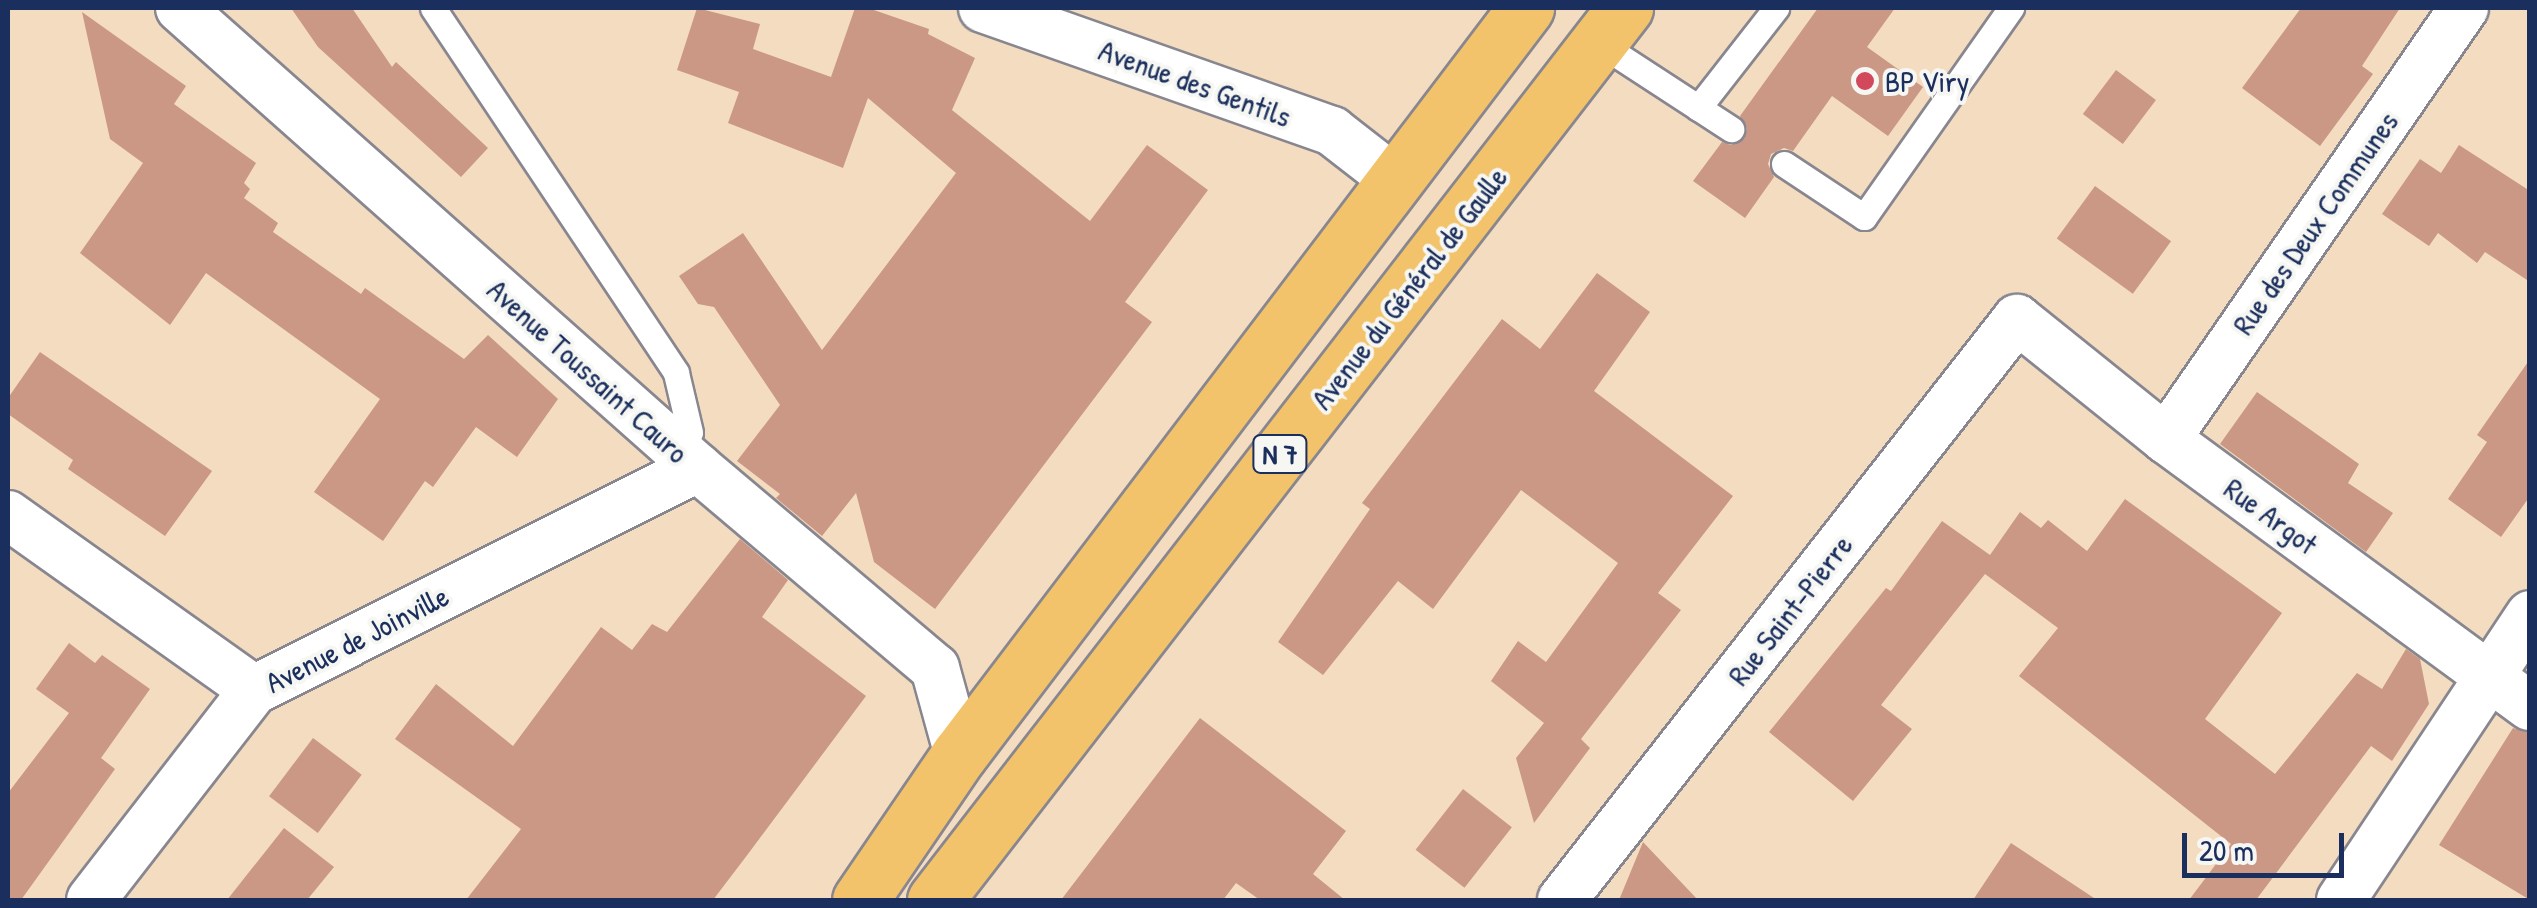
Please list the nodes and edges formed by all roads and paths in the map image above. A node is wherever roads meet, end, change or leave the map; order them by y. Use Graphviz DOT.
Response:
graph roads {
  1 [pos="180,8"];
  2 [pos="433,8"];
  3 [pos="983,8"];
  4 [pos="1526,8"];
  5 [pos="1776,8"];
  6 [pos="2011,8"];
  7 [pos="2464,8"];
  8 [pos="1612,25"];
  9 [pos="1698,108"];
  10 [pos="1731,129"];
  11 [pos="1784,164"];
  12 [pos="1396,180"];
  13 [pos="2018,319"];
  14 [pos="2166,439"];
  15 [pos="694,450"];
  16 [pos="8,515"];
  17 [pos="2530,616"];
  18 [pos="2491,676"];
  19 [pos="254,690"];
  20 [pos="2530,706"];
  21 [pos="959,755"];
  22 [pos="91,900"];
  23 [pos="825,900"];
  24 [pos="860,900"];
  25 [pos="935,900"];
  26 [pos="1562,900"];
  27 [pos="2341,900"];
  1 -- 15 [label="street, Avenue Toussaint Cauro"];
  2 -- 15 [label="lane"];
  3 -- 12 [label="street, Avenue des Gentils"];
  4 -- 12 [label="main road, N 7"];
  5 -- 9 [label="lane"];
  6 -- 11 [label="lane"];
  7 -- 14 [label="street, Rue des Deux Communes"];
  8 -- 9 [label="lane"];
  8 -- 25 [label="main road, Avenue du Général de Gaulle / N 7"];
  9 -- 10 [label="lane"];
  12 -- 21 [label="main road, N 7"];
  13 -- 14 [label="street, Rue Argot"];
  13 -- 26 [label="street, Rue Saint-Pierre"];
  14 -- 18 [label="street, Rue Argot"];
  15 -- 19 [label="street, Avenue de Joinville"];
  15 -- 21 [label="street, Avenue Toussaint Cauro"];
  16 -- 19 [label="street"];
  17 -- 18 [label="street"];
  18 -- 20 [label="street, Rue Argot"];
  18 -- 27 [label="street"];
  19 -- 22 [label="street, Avenue de Joinville"];
  21 -- 23 [label="main road, N 7"];
  21 -- 24 [label="main road, N 7"];
}
